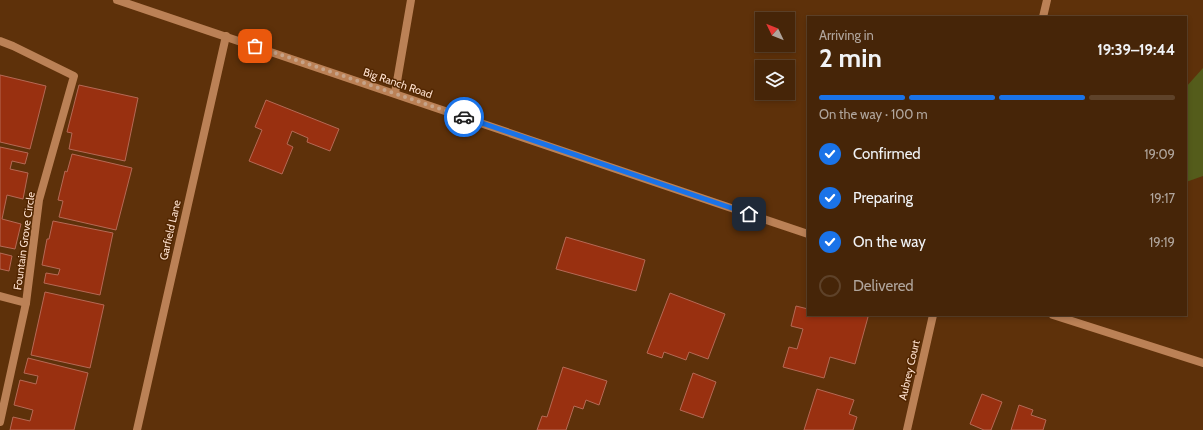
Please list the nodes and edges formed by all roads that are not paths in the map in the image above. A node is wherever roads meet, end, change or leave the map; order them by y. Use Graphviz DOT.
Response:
graph roads {
  1 [pos="117,0"];
  2 [pos="411,0"];
  3 [pos="1047,0"];
  4 [pos="1043,16"];
  5 [pos="226,36"];
  6 [pos="0,42"];
  7 [pos="395,93"];
  8 [pos="807,234"];
  9 [pos="0,296"];
  10 [pos="26,303"];
  11 [pos="933,316"];
  12 [pos="1056,316"];
  13 [pos="1203,363"];
  14 [pos="0,422"];
  15 [pos="136,430"];
  16 [pos="907,430"];
  1 -- 5 [label="street, Big Ranch Road"];
  2 -- 7 [label="street"];
  3 -- 4 [label="street"];
  5 -- 7 [label="street, Big Ranch Road"];
  5 -- 15 [label="street, Garfield Lane"];
  6 -- 10 [label="street, Fountain Grove Circle"];
  7 -- 8 [label="street, Big Ranch Road"];
  9 -- 10 [label="street"];
  10 -- 14 [label="street, Fountain Grove Circle"];
  11 -- 16 [label="street, Aubrey Court"];
  12 -- 13 [label="street"];
}
